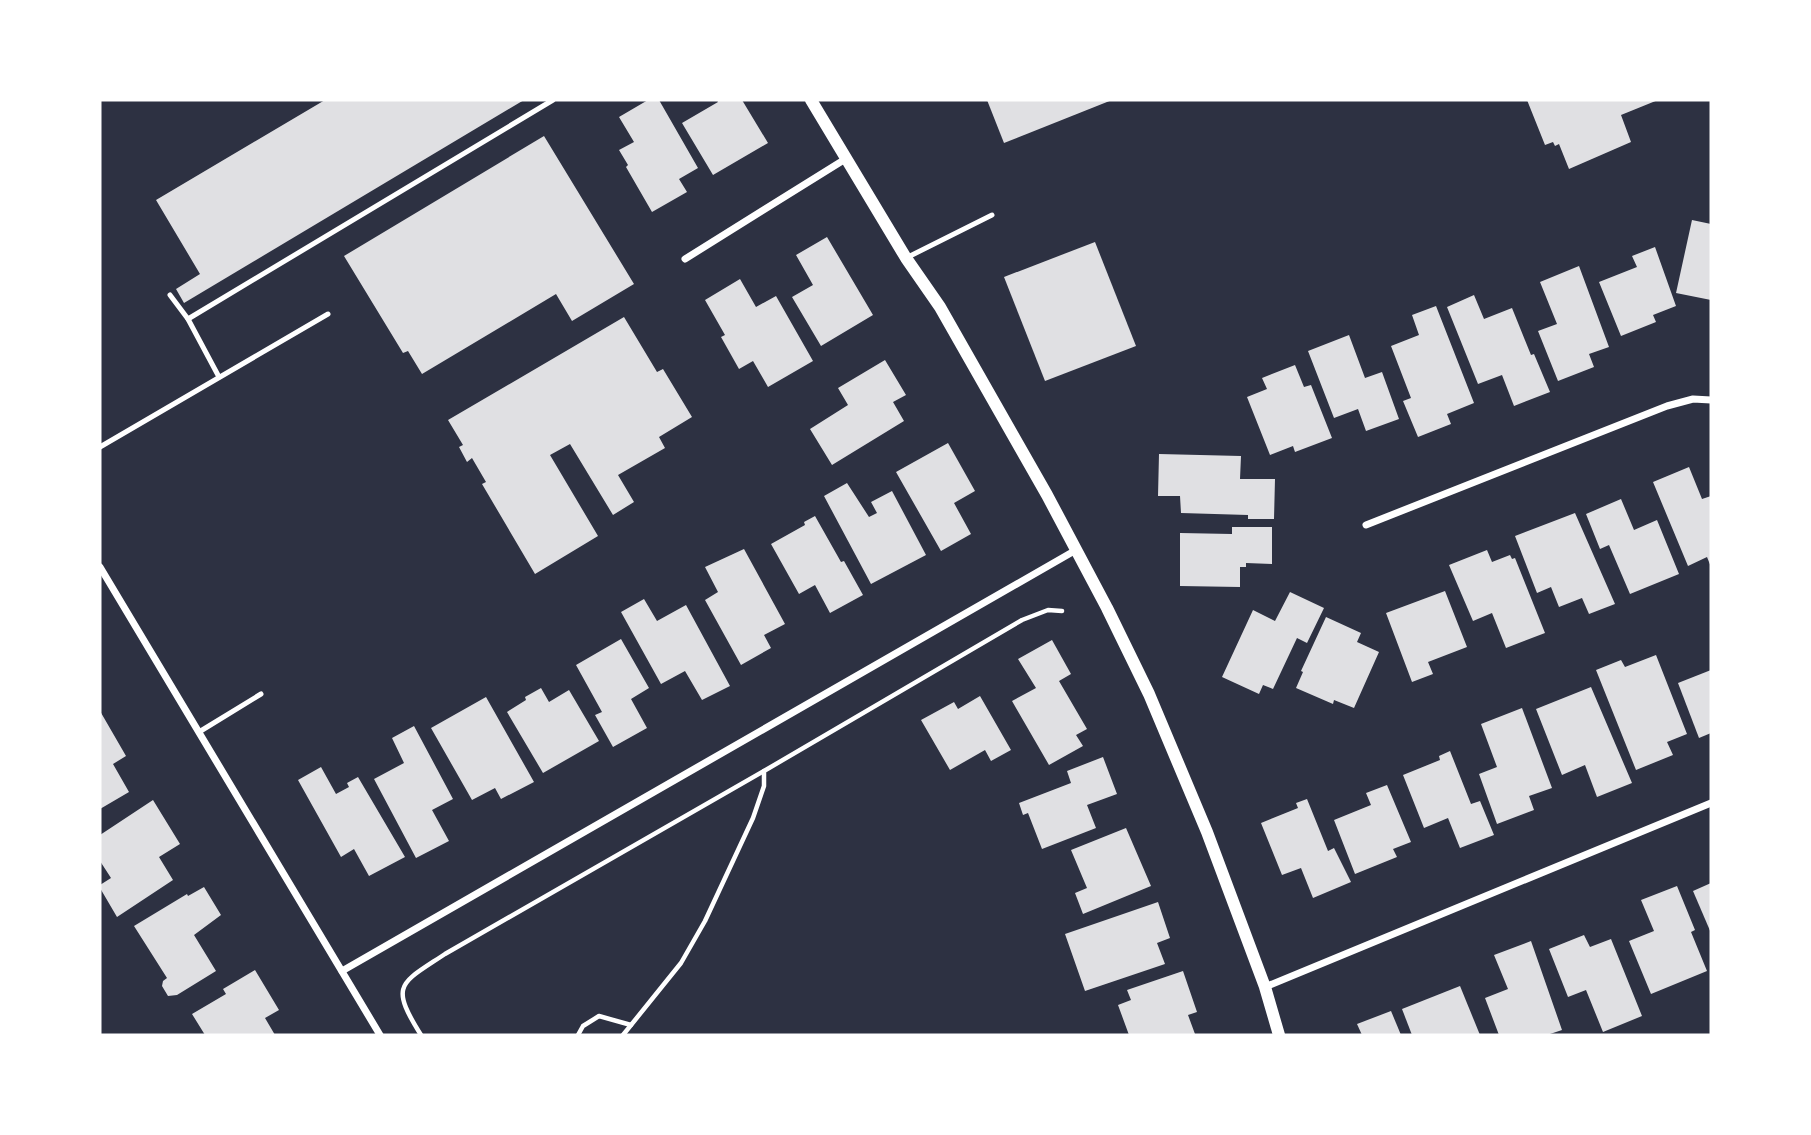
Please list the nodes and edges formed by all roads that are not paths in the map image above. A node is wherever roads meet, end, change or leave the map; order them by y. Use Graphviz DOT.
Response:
graph roads {
  1 [pos="553,100"];
  2 [pos="811,100"];
  3 [pos="847,158"];
  4 [pos="992,215"];
  5 [pos="906,258"];
  6 [pos="685,259"];
  7 [pos="170,295"];
  8 [pos="328,313"];
  9 [pos="188,319"];
  10 [pos="219,377"];
  11 [pos="1711,400"];
  12 [pos="100,447"];
  13 [pos="1366,525"];
  14 [pos="1076,550"];
  15 [pos="100,567"];
  16 [pos="261,694"];
  17 [pos="198,732"];
  18 [pos="1711,803"];
  19 [pos="342,971"];
  20 [pos="1265,987"];
  21 [pos="380,1035"];
  22 [pos="1279,1035"];
  1 -- 9 [label="lane"];
  2 -- 3 [label="street"];
  3 -- 5 [label="street"];
  3 -- 6 [label="street"];
  4 -- 5 [label="lane"];
  5 -- 14 [label="street"];
  7 -- 9 [label="lane"];
  8 -- 10 [label="lane"];
  9 -- 10 [label="lane"];
  10 -- 12 [label="lane"];
  11 -- 13 [label="street"];
  14 -- 19 [label="street"];
  14 -- 20 [label="street"];
  15 -- 17 [label="street"];
  16 -- 17 [label="lane"];
  17 -- 19 [label="street"];
  18 -- 20 [label="street"];
  19 -- 21 [label="street"];
  20 -- 22 [label="street"];
}
